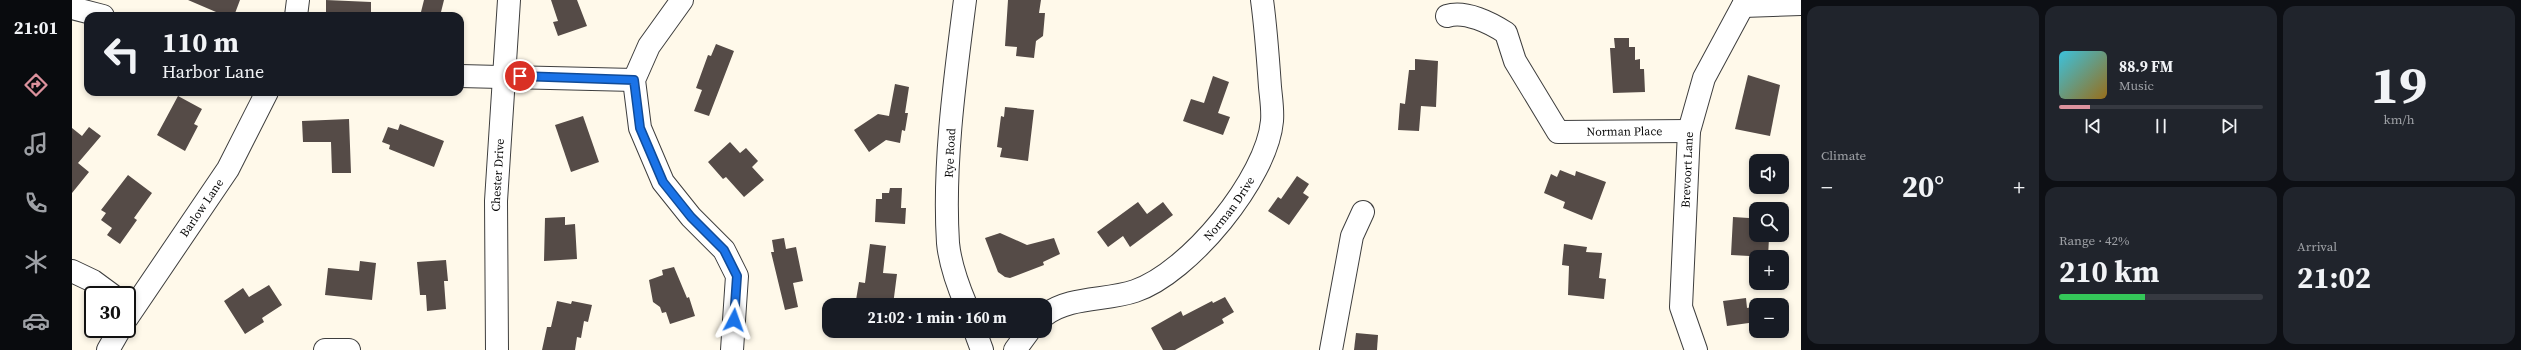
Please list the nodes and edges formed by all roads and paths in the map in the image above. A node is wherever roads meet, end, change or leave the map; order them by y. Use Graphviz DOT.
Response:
graph roads {
  1 [pos="298,0"];
  2 [pos="509,0"];
  3 [pos="682,0"];
  4 [pos="965,0"];
  5 [pos="1262,0"];
  6 [pos="1745,3"];
  7 [pos="1801,4"];
  8 [pos="72,8"];
  9 [pos="88,12"];
  10 [pos="296,12"];
  11 [pos="1447,16"];
  12 [pos="464,76"];
  13 [pos="506,76"];
  14 [pos="634,80"];
  15 [pos="265,96"];
  16 [pos="1689,131"];
  17 [pos="1363,212"];
  18 [pos="72,272"];
  19 [pos="101,286"];
  20 [pos="963,298"];
  21 [pos="136,302"];
  22 [pos="1052,310"];
  23 [pos="115,338"];
  24 [pos="978,338"];
  25 [pos="1024,338"];
  26 [pos="108,350"];
  27 [pos="325,350"];
  28 [pos="349,350"];
  29 [pos="497,350"];
  30 [pos="732,350"];
  31 [pos="982,350"];
  32 [pos="1015,350"];
  33 [pos="1331,350"];
  34 [pos="1696,350"];
  1 -- 10 [label="street"];
  2 -- 13 [label="street, Chester Drive"];
  3 -- 14 [label="street"];
  4 -- 20 [label="street, Rye Road"];
  5 -- 22 [label="street, Norman Drive"];
  6 -- 7 [label="street"];
  6 -- 16 [label="street, Brevoort Lane"];
  8 -- 9 [label="street"];
  11 -- 16 [label="street, Norman Place"];
  12 -- 13 [label="street"];
  13 -- 14 [label="street"];
  13 -- 29 [label="street, Chester Drive"];
  14 -- 30 [label="street"];
  15 -- 21 [label="street, Barlow Lane"];
  16 -- 34 [label="street, Brevoort Lane"];
  17 -- 33 [label="street"];
  18 -- 19 [label="street"];
  23 -- 26 [label="street, Barlow Lane"];
  24 -- 31 [label="street"];
  25 -- 32 [label="street"];
  27 -- 28 [label="street"];
}
